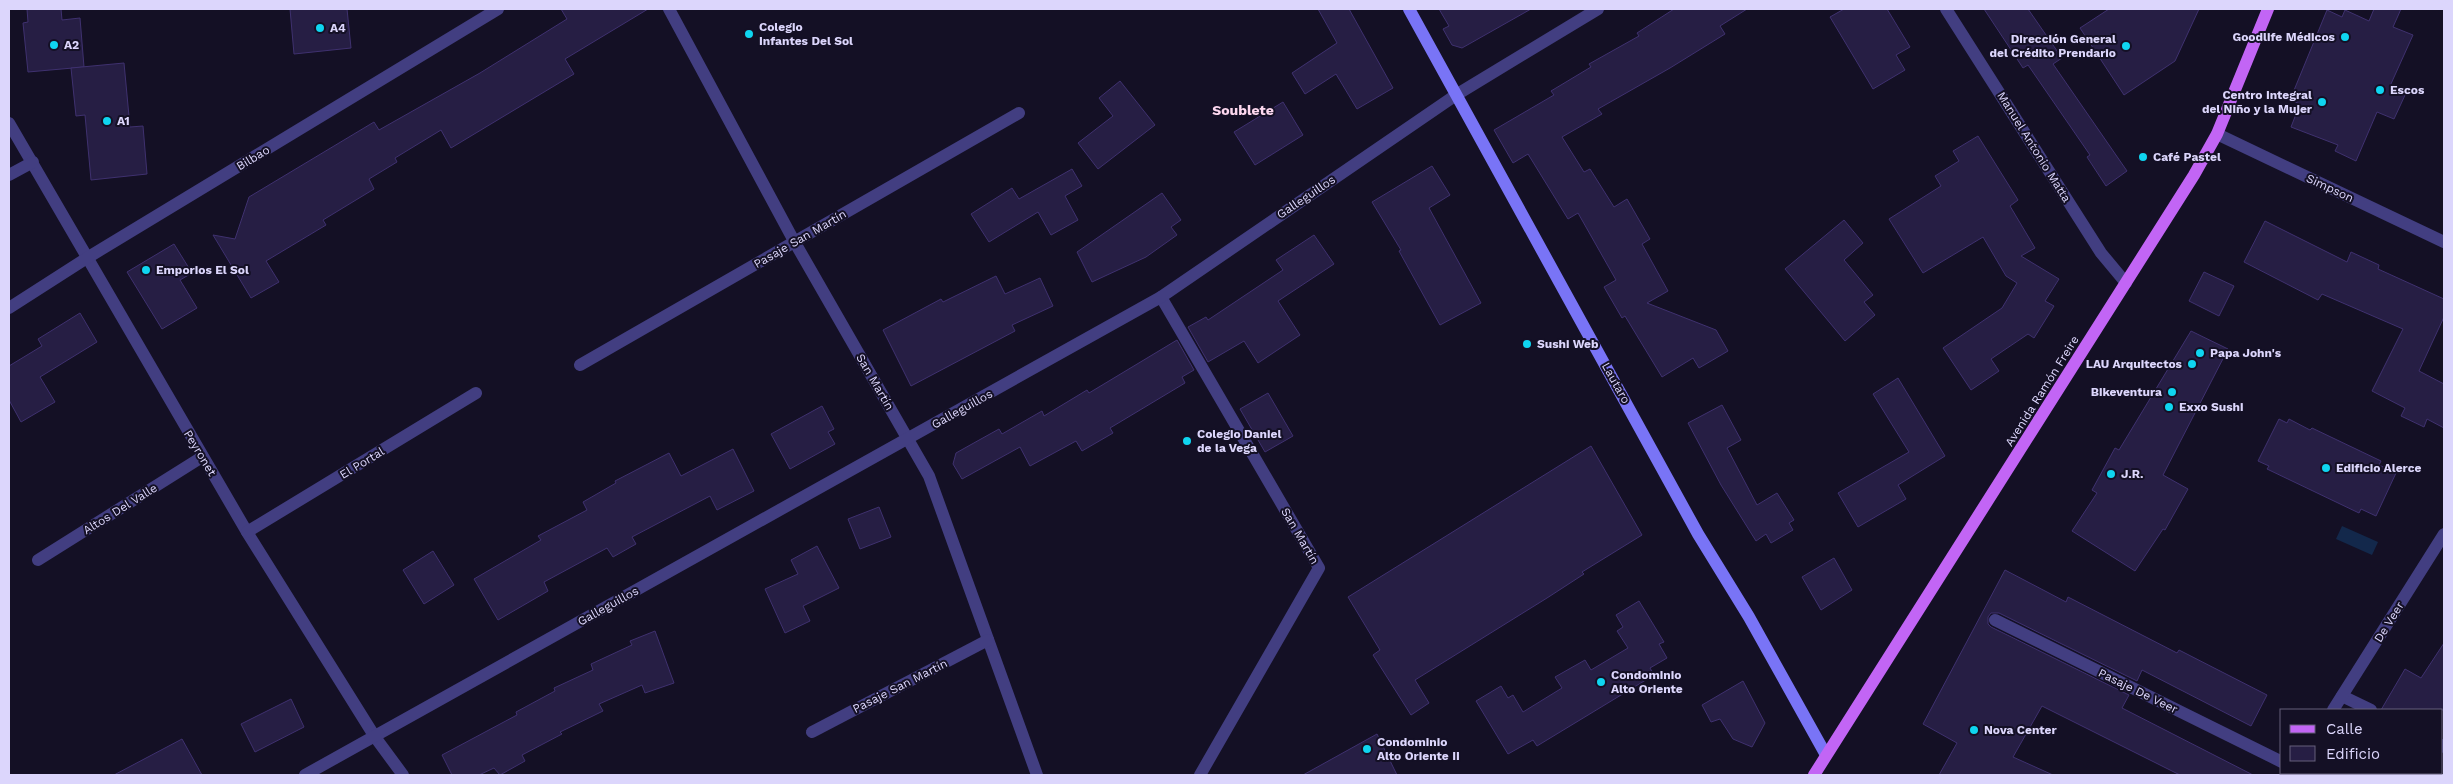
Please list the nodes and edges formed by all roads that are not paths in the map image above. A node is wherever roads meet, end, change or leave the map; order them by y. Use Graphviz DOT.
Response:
graph roads {
  1 [pos="498,9"];
  2 [pos="669,9"];
  3 [pos="1409,9"];
  4 [pos="1598,9"];
  5 [pos="1946,9"];
  6 [pos="2268,9"];
  7 [pos="1456,95"];
  8 [pos="1019,113"];
  9 [pos="9,122"];
  10 [pos="2217,134"];
  11 [pos="32,162"];
  12 [pos="9,175"];
  13 [pos="794,241"];
  14 [pos="2444,242"];
  15 [pos="87,258"];
  16 [pos="2126,283"];
  17 [pos="1161,297"];
  18 [pos="9,308"];
  19 [pos="580,365"];
  20 [pos="476,393"];
  21 [pos="908,439"];
  22 [pos="202,457"];
  23 [pos="247,532"];
  24 [pos="2444,534"];
  25 [pos="38,560"];
  26 [pos="1995,620"];
  27 [pos="988,640"];
  28 [pos="2342,696"];
  29 [pos="2334,709"];
  30 [pos="2369,709"];
  31 [pos="812,732"];
  32 [pos="375,737"];
  33 [pos="1826,755"];
  34 [pos="2280,761"];
  35 [pos="305,775"];
  36 [pos="403,775"];
  37 [pos="1037,775"];
  38 [pos="1200,775"];
  39 [pos="1814,775"];
  1 -- 15 [label="street, Bilbao"];
  2 -- 13 [label="street, San Martín"];
  3 -- 7 [label="main road, Lautaro"];
  4 -- 7 [label="street, Galleguillos"];
  5 -- 16 [label="street, Manuel Antonio Matta"];
  6 -- 10 [label="main road, Avenida Ramón Freire"];
  7 -- 17 [label="street, Galleguillos"];
  7 -- 33 [label="main road, Lautaro"];
  8 -- 13 [label="street, Pasaje San Martín"];
  9 -- 11 [label="street, Peyronet"];
  10 -- 14 [label="street, Simpson"];
  10 -- 16 [label="main road, Avenida Ramón Freire"];
  11 -- 12 [label="street"];
  11 -- 15 [label="street, Peyronet"];
  13 -- 19 [label="street, Pasaje San Martín"];
  13 -- 21 [label="street, San Martín"];
  15 -- 18 [label="street, Bilbao"];
  15 -- 22 [label="street, Peyronet"];
  16 -- 33 [label="main road, Avenida Ramón Freire"];
  17 -- 21 [label="street, Galleguillos"];
  17 -- 38 [label="street, San Martín"];
  20 -- 23 [label="street, El Portal"];
  21 -- 27 [label="street, San Martín"];
  21 -- 32 [label="street, Galleguillos"];
  22 -- 23 [label="street, Peyronet"];
  22 -- 25 [label="street, Altos Del Valle"];
  23 -- 32 [label="street, Peyronet"];
  24 -- 28 [label="street, De Veer"];
  26 -- 34 [label="street, Pasaje De Veer"];
  27 -- 31 [label="street, Pasaje San Martín"];
  27 -- 37 [label="street, San Martín"];
  28 -- 29 [label="street, De Veer"];
  28 -- 30 [label="street"];
  32 -- 35 [label="street, Galleguillos"];
  32 -- 36 [label="street, Peyronet"];
  33 -- 39 [label="main road, Avenida Ramón Freire"];
}
